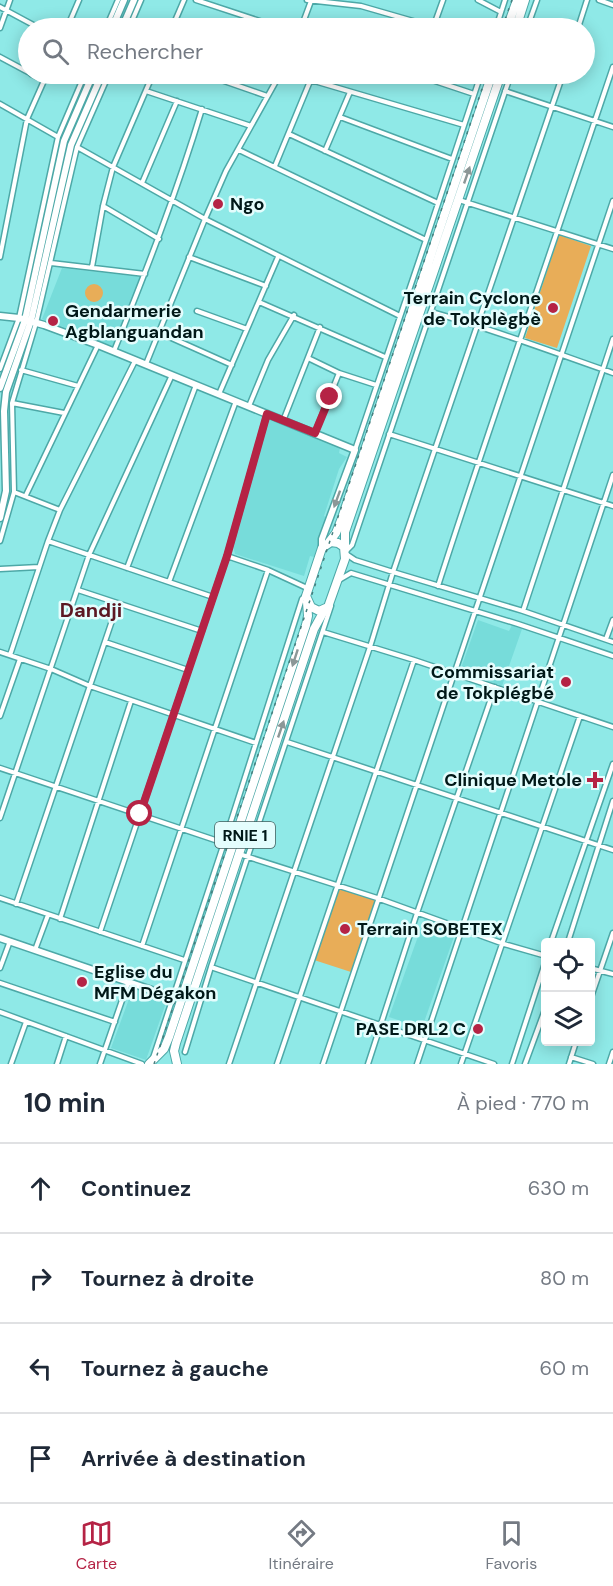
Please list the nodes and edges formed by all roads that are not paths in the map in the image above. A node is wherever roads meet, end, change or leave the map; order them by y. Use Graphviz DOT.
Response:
graph roads {
  1 [pos="10,0"];
  2 [pos="80,0"];
  3 [pos="118,0"];
  4 [pos="124,0"];
  5 [pos="134,0"];
  6 [pos="141,0"];
  7 [pos="184,0"];
  8 [pos="196,0"];
  9 [pos="310,0"];
  10 [pos="443,0"];
  11 [pos="478,0"];
  12 [pos="505,0"];
  13 [pos="517,0"];
  14 [pos="525,0"];
  15 [pos="537,0"];
  16 [pos="587,0"];
  17 [pos="600,0"];
  18 [pos="613,4"];
  19 [pos="0,7"];
  20 [pos="6,11"];
  21 [pos="501,12"];
  22 [pos="20,18"];
  23 [pos="72,18"];
  24 [pos="110,18"];
  25 [pos="116,18"];
  26 [pos="126,18"];
  27 [pos="133,18"];
  28 [pos="176,18"];
  29 [pos="251,18"];
  30 [pos="304,18"];
  31 [pos="400,18"];
  32 [pos="437,18"];
  33 [pos="499,18"];
  34 [pos="511,18"];
  35 [pos="519,18"];
  36 [pos="531,18"];
  37 [pos="581,18"];
  38 [pos="0,28"];
  39 [pos="0,57"];
  40 [pos="18,67"];
  41 [pos="613,67"];
  42 [pos="42,84"];
  43 [pos="83,84"];
  44 [pos="87,84"];
  45 [pos="98,84"];
  46 [pos="105,84"];
  47 [pos="149,84"];
  48 [pos="233,84"];
  49 [pos="274,84"];
  50 [pos="309,84"];
  51 [pos="323,84"];
  52 [pos="445,84"];
  53 [pos="478,84"];
  54 [pos="489,84"];
  55 [pos="497,84"];
  56 [pos="507,84"];
  57 [pos="560,84"];
  58 [pos="146,91"];
  59 [pos="505,91"];
  60 [pos="350,93"];
  61 [pos="474,94"];
  62 [pos="267,96"];
  63 [pos="77,100"];
  64 [pos="177,101"];
  65 [pos="0,106"];
  66 [pos="552,106"];
  67 [pos="202,109"];
  68 [pos="340,117"];
  69 [pos="27,119"];
  70 [pos="595,121"];
  71 [pos="464,125"];
  72 [pos="251,126"];
  73 [pos="613,127"];
  74 [pos="289,134"];
  75 [pos="58,137"];
  76 [pos="77,147"];
  77 [pos="239,150"];
  78 [pos="325,151"];
  79 [pos="452,159"];
  80 [pos="275,166"];
  81 [pos="113,167"];
  82 [pos="142,183"];
  83 [pos="441,194"];
  84 [pos="455,198"];
  85 [pos="172,201"];
  86 [pos="613,201"];
  87 [pos="438,203"];
  88 [pos="468,203"];
  89 [pos="102,206"];
  90 [pos="514,218"];
  91 [pos="205,219"];
  92 [pos="558,232"];
  93 [pos="159,239"];
  94 [pos="426,240"];
  95 [pos="598,245"];
  96 [pos="613,249"];
  97 [pos="0,257"];
  98 [pos="189,257"];
  99 [pos="278,257"];
  100 [pos="51,263"];
  101 [pos="92,267"];
  102 [pos="145,273"];
  103 [pos="266,286"];
  104 [pos="259,302"];
  105 [pos="197,311"];
  106 [pos="431,312"];
  107 [pos="294,315"];
  108 [pos="0,316"];
  109 [pos="400,316"];
  110 [pos="28,321"];
  111 [pos="477,325"];
  112 [pos="320,327"];
  113 [pos="247,330"];
  114 [pos="158,332"];
  115 [pos="613,339"];
  116 [pos="521,342"];
  117 [pos="98,345"];
  118 [pos="114,351"];
  119 [pos="561,355"];
  120 [pos="386,357"];
  121 [pos="308,358"];
  122 [pos="135,361"];
  123 [pos="145,365"];
  124 [pos="232,365"];
  125 [pos="0,369"];
  126 [pos="603,369"];
  127 [pos="21,370"];
  128 [pos="339,373"];
  129 [pos="613,373"];
  130 [pos="172,375"];
  131 [pos="196,385"];
  132 [pos="376,385"];
  133 [pos="78,386"];
  134 [pos="0,388"];
  135 [pos="219,394"];
  136 [pos="236,401"];
  137 [pos="12,403"];
  138 [pos="249,406"];
  139 [pos="64,413"];
  140 [pos="267,414"];
  141 [pos="283,421"];
  142 [pos="315,433"];
  143 [pos="389,434"];
  144 [pos="436,448"];
  145 [pos="355,450"];
  146 [pos="478,461"];
  147 [pos="613,475"];
  148 [pos="520,477"];
  149 [pos="562,491"];
  150 [pos="14,492"];
  151 [pos="26,495"];
  152 [pos="603,503"];
  153 [pos="613,506"];
  154 [pos="60,510"];
  155 [pos="0,518"];
  156 [pos="0,541"];
  157 [pos="48,542"];
  158 [pos="326,545"];
  159 [pos="346,552"];
  160 [pos="89,555"];
  161 [pos="227,556"];
  162 [pos="39,567"];
  163 [pos="127,568"];
  164 [pos="0,569"];
  165 [pos="268,570"];
  166 [pos="393,572"];
  167 [pos="338,580"];
  168 [pos="169,582"];
  169 [pos="389,586"];
  170 [pos="438,586"];
  171 [pos="78,590"];
  172 [pos="307,595"];
  173 [pos="213,597"];
  174 [pos="479,598"];
  175 [pos="331,600"];
  176 [pos="118,603"];
  177 [pos="325,609"];
  178 [pos="522,611"];
  179 [pos="475,612"];
  180 [pos="613,620"];
  181 [pos="563,625"];
  182 [pos="202,631"];
  183 [pos="322,632"];
  184 [pos="559,638"];
  185 [pos="606,639"];
  186 [pos="105,642"];
  187 [pos="613,642"];
  188 [pos="370,647"];
  189 [pos="0,652"];
  190 [pos="10,655"];
  191 [pos="613,656"];
  192 [pos="20,659"];
  193 [pos="414,660"];
  194 [pos="51,669"];
  195 [pos="189,670"];
  196 [pos="454,673"];
  197 [pos="90,686"];
  198 [pos="495,687"];
  199 [pos="131,701"];
  200 [pos="537,701"];
  201 [pos="172,715"];
  202 [pos="0,716"];
  203 [pos="580,716"];
  204 [pos="613,727"];
  205 [pos="213,729"];
  206 [pos="256,742"];
  207 [pos="287,742"];
  208 [pos="333,758"];
  209 [pos="613,764"];
  210 [pos="0,768"];
  211 [pos="16,772"];
  212 [pos="376,772"];
  213 [pos="416,785"];
  214 [pos="56,786"];
  215 [pos="457,798"];
  216 [pos="99,800"];
  217 [pos="613,801"];
  218 [pos="500,813"];
  219 [pos="140,814"];
  220 [pos="0,818"];
  221 [pos="542,827"];
  222 [pos="181,828"];
  223 [pos="587,842"];
  224 [pos="224,843"];
  225 [pos="598,845"];
  226 [pos="234,846"];
  227 [pos="613,850"];
  228 [pos="239,854"];
  229 [pos="249,856"];
  230 [pos="293,872"];
  231 [pos="336,885"];
  232 [pos="0,898"];
  233 [pos="377,898"];
  234 [pos="16,904"];
  235 [pos="417,913"];
  236 [pos="48,915"];
  237 [pos="60,919"];
  238 [pos="463,928"];
  239 [pos="100,932"];
  240 [pos="613,933"];
  241 [pos="0,938"];
  242 [pos="552,938"];
  243 [pos="569,938"];
  244 [pos="9,941"];
  245 [pos="504,944"];
  246 [pos="141,946"];
  247 [pos="36,950"];
  248 [pos="541,956"];
  249 [pos="184,960"];
  250 [pos="210,967"];
  251 [pos="0,968"];
  252 [pos="595,969"];
  253 [pos="600,970"];
  254 [pos="541,974"];
  255 [pos="613,974"];
  256 [pos="0,982"];
  257 [pos="128,982"];
  258 [pos="257,983"];
  259 [pos="593,992"];
  260 [pos="172,997"];
  261 [pos="299,997"];
  262 [pos="340,1011"];
  263 [pos="0,1012"];
  264 [pos="541,1021"];
  265 [pos="26,1022"];
  266 [pos="115,1022"];
  267 [pos="380,1025"];
  268 [pos="66,1036"];
  269 [pos="425,1040"];
  270 [pos="574,1046"];
  271 [pos="105,1051"];
  272 [pos="184,1052"];
  273 [pos="613,1052"];
  274 [pos="465,1054"];
  275 [pos="571,1057"];
  276 [pos="153,1060"];
  277 [pos="11,1064"];
  278 [pos="57,1064"];
  279 [pos="100,1064"];
  280 [pos="142,1064"];
  281 [pos="176,1064"];
  282 [pos="229,1064"];
  283 [pos="277,1064"];
  284 [pos="323,1064"];
  285 [pos="368,1064"];
  286 [pos="417,1064"];
  287 [pos="461,1064"];
  288 [pos="495,1064"];
  289 [pos="512,1064"];
  290 [pos="525,1064"];
  291 [pos="569,1064"];
  292 [pos="593,1064"];
  293 [pos="609,1064"];
  1 -- 20 [label="street"];
  2 -- 23 [label="street"];
  3 -- 24 [label="street"];
  4 -- 25 [label="street"];
  5 -- 26 [label="street"];
  6 -- 27 [label="street"];
  7 -- 28 [label="street"];
  8 -- 29 [label="street"];
  9 -- 30 [label="street"];
  9 -- 31 [label="street"];
  10 -- 32 [label="street"];
  11 -- 21 [label="street"];
  12 -- 21 [label="street"];
  13 -- 34 [label="highway"];
  14 -- 35 [label="highway"];
  15 -- 36 [label="street"];
  16 -- 37 [label="street"];
  17 -- 18 [label="street"];
  19 -- 20 [label="street"];
  20 -- 22 [label="street"];
  20 -- 38 [label="street"];
  21 -- 33 [label="street"];
  39 -- 40 [label="street"];
  41 -- 70 [label="street"];
  42 -- 69 [label="street"];
  43 -- 63 [label="street"];
  44 -- 63 [label="street"];
  45 -- 110 [label="street"];
  46 -- 76 [label="street"];
  47 -- 58 [label="street"];
  48 -- 62 [label="street"];
  49 -- 62 [label="street"];
  50 -- 74 [label="street"];
  51 -- 60 [label="street"];
  52 -- 61 [label="street"];
  53 -- 61 [label="street"];
  54 -- 84 [label="highway, RNIE 1"];
  84 -- 55 [label="highway, RNIE 1, one-way"];
  56 -- 59 [label="street"];
  57 -- 66 [label="street"];
  58 -- 64 [label="street"];
  58 -- 81 [label="street"];
  59 -- 66 [label="street"];
  59 -- 88 [label="street"];
  60 -- 68 [label="street"];
  60 -- 71 [label="street"];
  61 -- 71 [label="street"];
  62 -- 72 [label="street"];
  63 -- 75 [label="street"];
  63 -- 110 [label="street"];
  64 -- 67 [label="street"];
  64 -- 82 [label="street"];
  65 -- 69 [label="street"];
  66 -- 70 [label="street"];
  66 -- 90 [label="street"];
  67 -- 72 [label="street"];
  67 -- 85 [label="street"];
  68 -- 78 [label="street"];
  68 -- 79 [label="street"];
  69 -- 75 [label="street"];
  69 -- 97 [label="street"];
  70 -- 73 [label="street"];
  70 -- 92 [label="street"];
  71 -- 79 [label="street"];
  72 -- 77 [label="street"];
  74 -- 78 [label="street"];
  74 -- 80 [label="street"];
  75 -- 110 [label="street"];
  76 -- 81 [label="street"];
  76 -- 100 [label="street"];
  77 -- 80 [label="street"];
  77 -- 91 [label="street"];
  78 -- 87 [label="street"];
  79 -- 83 [label="street"];
  80 -- 94 [label="street"];
  81 -- 82 [label="street"];
  81 -- 89 [label="street"];
  82 -- 85 [label="street"];
  83 -- 84 [label="street"];
  83 -- 87 [label="street"];
  84 -- 88 [label="street"];
  84 -- 158 [label="highway, RNIE 1"];
  84 -- 159 [label="highway, RNIE 1"];
  85 -- 91 [label="street"];
  85 -- 93 [label="street"];
  86 -- 95 [label="street"];
  87 -- 94 [label="street"];
  88 -- 90 [label="street"];
  88 -- 106 [label="street"];
  89 -- 93 [label="street"];
  89 -- 101 [label="street"];
  90 -- 92 [label="street"];
  90 -- 111 [label="street"];
  91 -- 98 [label="street"];
  91 -- 99 [label="street"];
  92 -- 95 [label="street"];
  92 -- 116 [label="street"];
  93 -- 102 [label="street"];
  94 -- 109 [label="street"];
  95 -- 96 [label="street"];
  95 -- 119 [label="street"];
  98 -- 103 [label="street"];
  98 -- 114 [label="street"];
  99 -- 103 [label="street"];
  99 -- 109 [label="street"];
  100 -- 101 [label="street"];
  100 -- 110 [label="street"];
  101 -- 102 [label="street"];
  102 -- 118 [label="street"];
  103 -- 104 [label="street"];
  104 -- 107 [label="street"];
  104 -- 113 [label="street"];
  105 -- 113 [label="street"];
  106 -- 111 [label="street"];
  106 -- 143 [label="street"];
  107 -- 112 [label="street"];
  107 -- 138 [label="street"];
  108 -- 110 [label="street"];
  109 -- 120 [label="street"];
  110 -- 117 [label="street"];
  110 -- 125 [label="street"];
  110 -- 127 [label="street"];
  110 -- 134 [label="street"];
  110 -- 155 [label="street"];
  111 -- 116 [label="street"];
  111 -- 144 [label="street"];
  112 -- 120 [label="street"];
  112 -- 121 [label="street"];
  113 -- 124 [label="street"];
  114 -- 123 [label="street"];
  114 -- 124 [label="street"];
  115 -- 126 [label="street"];
  116 -- 119 [label="street"];
  116 -- 146 [label="street"];
  117 -- 118 [label="street"];
  117 -- 133 [label="street"];
  118 -- 122 [label="street"];
  119 -- 126 [label="street"];
  119 -- 148 [label="street"];
  120 -- 132 [label="street"];
  121 -- 128 [label="street"];
  121 -- 141 [label="street"];
  122 -- 123 [label="street"];
  122 -- 154 [label="street"];
  123 -- 130 [label="street"];
  124 -- 135 [label="street"];
  126 -- 129 [label="street"];
  126 -- 149 [label="street"];
  127 -- 133 [label="street"];
  127 -- 137 [label="street"];
  128 -- 132 [label="street"];
  128 -- 142 [label="street"];
  130 -- 131 [label="street"];
  130 -- 160 [label="street"];
  131 -- 135 [label="street"];
  131 -- 163 [label="street"];
  132 -- 145 [label="street"];
  133 -- 139 [label="street"];
  135 -- 136 [label="street"];
  136 -- 138 [label="street"];
  136 -- 168 [label="street"];
  137 -- 139 [label="street"];
  137 -- 150 [label="street"];
  138 -- 140 [label="street"];
  139 -- 151 [label="street"];
  140 -- 141 [label="street"];
  140 -- 161 [label="street"];
  141 -- 142 [label="street"];
  142 -- 145 [label="street"];
  143 -- 144 [label="street"];
  143 -- 159 [label="street"];
  144 -- 146 [label="street"];
  144 -- 166 [label="street"];
  145 -- 158 [label="street, one-way"];
  146 -- 148 [label="street"];
  146 -- 170 [label="street"];
  147 -- 152 [label="street"];
  148 -- 149 [label="street"];
  148 -- 174 [label="street"];
  149 -- 152 [label="street"];
  149 -- 178 [label="street"];
  150 -- 151 [label="street"];
  150 -- 156 [label="street"];
  151 -- 154 [label="street"];
  152 -- 153 [label="street"];
  152 -- 181 [label="street"];
  154 -- 157 [label="street"];
  157 -- 160 [label="street"];
  157 -- 162 [label="street"];
  158 -- 159 [label="highway"];
  158 -- 172 [label="highway, RNIE 1"];
  159 -- 166 [label="street"];
  159 -- 167 [label="highway, RNIE 1"];
  160 -- 163 [label="street"];
  160 -- 171 [label="street"];
  161 -- 165 [label="street"];
  161 -- 173 [label="street"];
  162 -- 164 [label="street"];
  162 -- 190 [label="street"];
  163 -- 168 [label="street"];
  165 -- 172 [label="street"];
  165 -- 205 [label="street"];
  166 -- 169 [label="street"];
  166 -- 170 [label="street"];
  167 -- 169 [label="street"];
  167 -- 175 [label="highway, RNIE 1"];
  168 -- 173 [label="street"];
  169 -- 179 [label="street"];
  169 -- 188 [label="street"];
  170 -- 174 [label="street"];
  171 -- 176 [label="street"];
  171 -- 194 [label="street"];
  172 -- 177 [label="highway"];
  172 -- 206 [label="street"];
  172 -- 226 [label="highway, RNIE 1, one-way"];
  173 -- 182 [label="street"];
  174 -- 178 [label="street"];
  174 -- 179 [label="street"];
  175 -- 177 [label="highway, RNIE 1"];
  175 -- 183 [label="street"];
  176 -- 182 [label="street"];
  176 -- 186 [label="street"];
  228 -- 177 [label="highway, RNIE 1, one-way"];
  178 -- 181 [label="street"];
  179 -- 184 [label="street"];
  179 -- 196 [label="street"];
  180 -- 185 [label="street"];
  181 -- 184 [label="street"];
  181 -- 185 [label="street"];
  182 -- 195 [label="street"];
  183 -- 188 [label="street"];
  183 -- 207 [label="street"];
  184 -- 191 [label="street"];
  184 -- 200 [label="street"];
  185 -- 187 [label="street"];
  186 -- 195 [label="street"];
  186 -- 197 [label="street"];
  188 -- 193 [label="street"];
  188 -- 208 [label="street"];
  189 -- 190 [label="street"];
  190 -- 192 [label="street"];
  192 -- 194 [label="street"];
  192 -- 202 [label="street"];
  193 -- 196 [label="street"];
  193 -- 212 [label="street"];
  194 -- 197 [label="street"];
  194 -- 211 [label="street"];
  195 -- 201 [label="street"];
  196 -- 198 [label="street"];
  196 -- 213 [label="street"];
  197 -- 199 [label="street"];
  197 -- 214 [label="street"];
  198 -- 200 [label="street"];
  198 -- 215 [label="street"];
  199 -- 201 [label="street"];
  199 -- 216 [label="street"];
  200 -- 203 [label="street"];
  200 -- 218 [label="street"];
  201 -- 205 [label="street"];
  201 -- 219 [label="street"];
  203 -- 204 [label="street"];
  203 -- 221 [label="street"];
  205 -- 206 [label="street"];
  205 -- 222 [label="street"];
  206 -- 224 [label="street"];
  207 -- 208 [label="street"];
  207 -- 229 [label="street"];
  208 -- 212 [label="street"];
  208 -- 230 [label="street"];
  209 -- 223 [label="street"];
  210 -- 211 [label="street"];
  211 -- 214 [label="street"];
  211 -- 220 [label="street"];
  212 -- 213 [label="street"];
  212 -- 231 [label="street"];
  213 -- 215 [label="street"];
  213 -- 233 [label="street"];
  214 -- 216 [label="street"];
  214 -- 234 [label="street"];
  215 -- 218 [label="street"];
  215 -- 235 [label="street"];
  216 -- 219 [label="street"];
  216 -- 237 [label="street"];
  217 -- 225 [label="street"];
  218 -- 221 [label="street"];
  218 -- 238 [label="street"];
  219 -- 222 [label="street"];
  219 -- 239 [label="street"];
  221 -- 223 [label="street"];
  221 -- 245 [label="street"];
  222 -- 224 [label="street"];
  222 -- 246 [label="street"];
  223 -- 225 [label="street"];
  223 -- 242 [label="street"];
  224 -- 226 [label="street"];
  224 -- 249 [label="street"];
  225 -- 227 [label="street"];
  225 -- 243 [label="street"];
  226 -- 276 [label="highway, RNIE 1"];
  228 -- 229 [label="street"];
  228 -- 281 [label="highway, RNIE 1"];
  229 -- 230 [label="street"];
  229 -- 250 [label="street"];
  230 -- 231 [label="street"];
  230 -- 258 [label="street"];
  231 -- 233 [label="street"];
  231 -- 261 [label="street"];
  232 -- 234 [label="street"];
  233 -- 235 [label="street"];
  233 -- 262 [label="street"];
  234 -- 236 [label="street"];
  235 -- 238 [label="street"];
  235 -- 267 [label="street"];
  236 -- 237 [label="street"];
  236 -- 247 [label="street"];
  237 -- 239 [label="street"];
  238 -- 245 [label="street"];
  238 -- 269 [label="street"];
  239 -- 246 [label="street"];
  240 -- 253 [label="street"];
  241 -- 244 [label="street"];
  244 -- 247 [label="street"];
  244 -- 251 [label="street"];
  245 -- 248 [label="street"];
  245 -- 274 [label="street"];
  246 -- 249 [label="street"];
  247 -- 257 [label="street"];
  249 -- 260 [label="street"];
  250 -- 258 [label="street"];
  250 -- 272 [label="street"];
  252 -- 253 [label="street"];
  253 -- 255 [label="street"];
  253 -- 259 [label="street"];
  254 -- 289 [label="street"];
  256 -- 266 [label="street"];
  257 -- 260 [label="street"];
  257 -- 266 [label="street"];
  258 -- 261 [label="street"];
  258 -- 282 [label="street"];
  260 -- 276 [label="street"];
  261 -- 262 [label="street"];
  261 -- 283 [label="street"];
  262 -- 267 [label="street"];
  262 -- 284 [label="street"];
  263 -- 265 [label="street"];
  264 -- 290 [label="street"];
  265 -- 268 [label="street"];
  265 -- 277 [label="street"];
  266 -- 271 [label="street"];
  267 -- 269 [label="street"];
  267 -- 285 [label="street"];
  268 -- 271 [label="street"];
  268 -- 278 [label="street"];
  269 -- 274 [label="street"];
  269 -- 286 [label="street"];
  270 -- 275 [label="street"];
  271 -- 279 [label="street"];
  271 -- 280 [label="street"];
  273 -- 293 [label="street"];
  274 -- 287 [label="street"];
  274 -- 288 [label="street"];
  275 -- 291 [label="street"];
  275 -- 292 [label="street"];
  276 -- 281 [label="highway, RNIE 1"];
}
